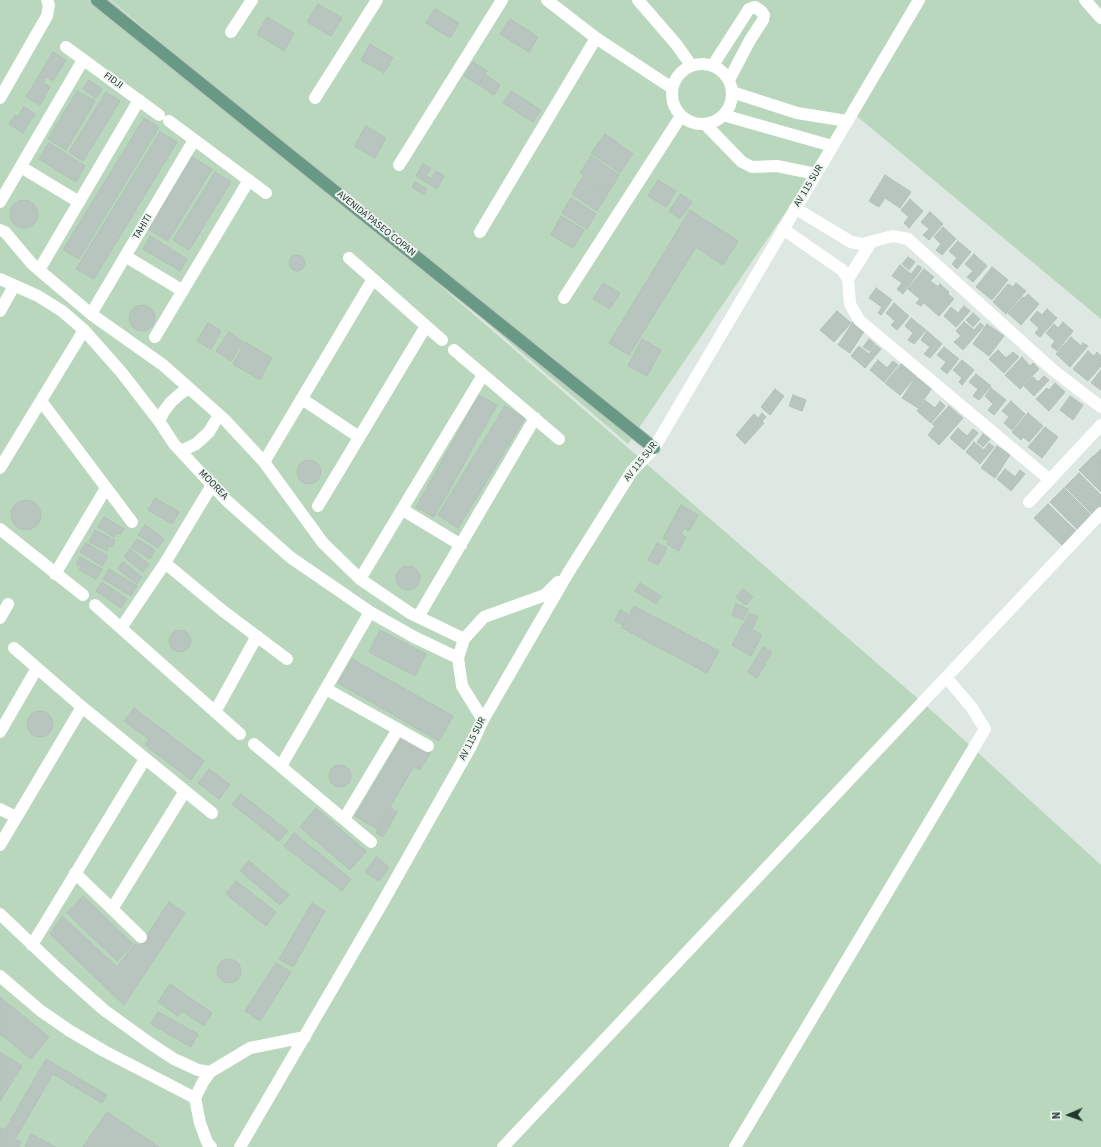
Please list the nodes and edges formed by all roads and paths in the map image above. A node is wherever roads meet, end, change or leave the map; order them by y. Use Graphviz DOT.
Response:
graph roads {
  1 [pos="48,0"];
  2 [pos="97,0"];
  3 [pos="252,0"];
  4 [pos="377,0"];
  5 [pos="502,0"];
  6 [pos="548,0"];
  7 [pos="638,0"];
  8 [pos="919,0"];
  9 [pos="1084,0"];
  10 [pos="1101,18"];
  11 [pos="736,29"];
  12 [pos="231,32"];
  13 [pos="596,38"];
  14 [pos="750,40"];
  15 [pos="66,47"];
  16 [pos="83,60"];
  17 [pos="691,65"];
  18 [pos="712,65"];
  19 [pos="730,86"];
  20 [pos="672,88"];
  21 [pos="0,98"];
  22 [pos="315,98"];
  23 [pos="139,100"];
  24 [pos="723,115"];
  25 [pos="681,116"];
  26 [pos="847,121"];
  27 [pos="706,124"];
  28 [pos="194,140"];
  29 [pos="832,146"];
  30 [pos="398,165"];
  31 [pos="20,167"];
  32 [pos="816,174"];
  33 [pos="248,180"];
  34 [pos="266,193"];
  35 [pos="0,202"];
  36 [pos="79,202"];
  37 [pos="795,208"];
  38 [pos="783,229"];
  39 [pos="0,230"];
  40 [pos="480,232"];
  41 [pos="872,242"];
  42 [pos="125,256"];
  43 [pos="349,258"];
  44 [pos="39,270"];
  45 [pos="0,279"];
  46 [pos="373,279"];
  47 [pos="848,280"];
  48 [pos="14,286"];
  49 [pos="183,291"];
  50 [pos="564,298"];
  51 [pos="0,311"];
  52 [pos="91,314"];
  53 [pos="426,326"];
  54 [pos="84,330"];
  55 [pos="155,338"];
  56 [pos="442,340"];
  57 [pos="454,350"];
  58 [pos="483,374"];
  59 [pos="189,388"];
  60 [pos="302,399"];
  61 [pos="41,400"];
  62 [pos="1101,407"];
  63 [pos="219,415"];
  64 [pos="535,418"];
  65 [pos="159,421"];
  66 [pos="1101,425"];
  67 [pos="359,437"];
  68 [pos="559,438"];
  69 [pos="654,448"];
  70 [pos="181,451"];
  71 [pos="264,462"];
  72 [pos="0,468"];
  73 [pos="1050,480"];
  74 [pos="212,485"];
  75 [pos="106,488"];
  76 [pos="1029,502"];
  77 [pos="318,506"];
  78 [pos="403,510"];
  79 [pos="1101,512"];
  80 [pos="132,522"];
  81 [pos="0,529"];
  82 [pos="460,545"];
  83 [pos="165,563"];
  84 [pos="568,572"];
  85 [pos="55,574"];
  86 [pos="360,579"];
  87 [pos="83,595"];
  88 [pos="8,604"];
  89 [pos="95,605"];
  90 [pos="370,612"];
  91 [pos="0,618"];
  92 [pos="422,619"];
  93 [pos="121,628"];
  94 [pos="256,636"];
  95 [pos="414,637"];
  96 [pos="464,639"];
  97 [pos="14,648"];
  98 [pos="458,658"];
  99 [pos="287,659"];
  100 [pos="37,668"];
  101 [pos="946,677"];
  102 [pos="326,689"];
  103 [pos="82,707"];
  104 [pos="215,712"];
  105 [pos="483,720"];
  106 [pos="398,729"];
  107 [pos="0,732"];
  108 [pos="240,734"];
  109 [pos="254,744"];
  110 [pos="428,746"];
  111 [pos="145,759"];
  112 [pos="281,766"];
  113 [pos="185,791"];
  114 [pos="0,809"];
  115 [pos="212,813"];
  116 [pos="16,817"];
  117 [pos="344,819"];
  118 [pos="371,842"];
  119 [pos="0,845"];
  120 [pos="75,873"];
  121 [pos="112,909"];
  122 [pos="0,914"];
  123 [pos="141,937"];
  124 [pos="32,945"];
  125 [pos="0,976"];
  126 [pos="305,1037"];
  127 [pos="210,1072"];
  128 [pos="195,1098"];
  129 [pos="211,1147"];
  130 [pos="240,1147"];
  131 [pos="503,1147"];
  132 [pos="735,1147"];
  1 -- 21 [label="street"];
  2 -- 69 [label="main road, AVENIDA PASEO COPAN"];
  3 -- 12 [label="street"];
  4 -- 22 [label="street"];
  5 -- 30 [label="street"];
  6 -- 13 [label="street"];
  7 -- 17 [label="street"];
  8 -- 26 [label="street, AV 115 SUR"];
  9 -- 10 [label="street"];
  11 -- 14 [label="street"];
  11 -- 14 [label="street"];
  11 -- 18 [label="street"];
  13 -- 20 [label="street"];
  13 -- 40 [label="street"];
  14 -- 19 [label="street"];
  15 -- 16 [label="street, FIDJI"];
  16 -- 23 [label="street, FIDJI"];
  16 -- 31 [label="street"];
  17 -- 18 [label="street"];
  17 -- 20 [label="street"];
  18 -- 19 [label="street"];
  19 -- 24 [label="street"];
  19 -- 26 [label="street"];
  20 -- 25 [label="street"];
  23 -- 28 [label="street, FIDJI"];
  23 -- 36 [label="street"];
  24 -- 27 [label="street"];
  24 -- 29 [label="street"];
  25 -- 27 [label="street"];
  25 -- 50 [label="street"];
  26 -- 29 [label="street, AV 115 SUR"];
  27 -- 32 [label="street"];
  28 -- 33 [label="street, FIDJI"];
  28 -- 42 [label="street, TAHITI"];
  29 -- 32 [label="street, AV 115 SUR"];
  31 -- 35 [label="street"];
  31 -- 36 [label="street"];
  32 -- 37 [label="street, AV 115 SUR"];
  33 -- 34 [label="street, FIDJI"];
  33 -- 49 [label="street"];
  36 -- 44 [label="street"];
  37 -- 38 [label="street, AV 115 SUR"];
  37 -- 41 [label="street"];
  38 -- 47 [label="street"];
  38 -- 69 [label="street, AV 115 SUR"];
  39 -- 44 [label="street"];
  41 -- 47 [label="street"];
  41 -- 62 [label="street"];
  42 -- 49 [label="street"];
  42 -- 52 [label="street, TAHITI"];
  43 -- 46 [label="street"];
  44 -- 52 [label="street"];
  45 -- 48 [label="street, MOOREA"];
  46 -- 53 [label="street"];
  46 -- 60 [label="street"];
  47 -- 73 [label="street"];
  48 -- 51 [label="street"];
  48 -- 54 [label="street, MOOREA"];
  49 -- 55 [label="street"];
  52 -- 59 [label="street"];
  53 -- 56 [label="street"];
  53 -- 67 [label="street"];
  54 -- 61 [label="street"];
  54 -- 65 [label="street, MOOREA"];
  57 -- 58 [label="street"];
  58 -- 64 [label="street"];
  58 -- 78 [label="street"];
  59 -- 63 [label="street"];
  59 -- 65 [label="street"];
  60 -- 67 [label="street"];
  60 -- 71 [label="street"];
  61 -- 72 [label="street"];
  61 -- 75 [label="street"];
  63 -- 70 [label="street"];
  63 -- 71 [label="street"];
  64 -- 68 [label="street"];
  64 -- 82 [label="street"];
  65 -- 70 [label="street, MOOREA"];
  66 -- 73 [label="street"];
  67 -- 77 [label="street"];
  69 -- 84 [label="street, AV 115 SUR"];
  70 -- 74 [label="street, MOOREA"];
  71 -- 86 [label="street"];
  73 -- 76 [label="street"];
  74 -- 83 [label="street"];
  74 -- 90 [label="street, MOOREA"];
  75 -- 80 [label="street"];
  75 -- 85 [label="street"];
  78 -- 82 [label="street"];
  78 -- 86 [label="street"];
  79 -- 101 [label="street"];
  81 -- 85 [label="street"];
  82 -- 92 [label="street"];
  83 -- 93 [label="street"];
  83 -- 94 [label="street"];
  84 -- 96 [label="street"];
  84 -- 105 [label="street, AV 115 SUR"];
  85 -- 87 [label="street"];
  86 -- 92 [label="street"];
  88 -- 91 [label="street"];
  89 -- 93 [label="street"];
  90 -- 95 [label="street, MOOREA"];
  90 -- 102 [label="street"];
  92 -- 95 [label="street"];
  92 -- 96 [label="street"];
  93 -- 104 [label="street"];
  94 -- 99 [label="street"];
  94 -- 104 [label="street"];
  95 -- 98 [label="street, MOOREA"];
  96 -- 98 [label="street"];
  97 -- 100 [label="street"];
  98 -- 105 [label="street"];
  100 -- 103 [label="street"];
  100 -- 107 [label="street"];
  101 -- 131 [label="street"];
  101 -- 132 [label="street"];
  102 -- 106 [label="street"];
  102 -- 112 [label="street"];
  103 -- 111 [label="street"];
  103 -- 116 [label="street"];
  104 -- 108 [label="street"];
  105 -- 126 [label="street, AV 115 SUR"];
  106 -- 110 [label="street"];
  106 -- 117 [label="street"];
  109 -- 112 [label="street"];
  111 -- 113 [label="street"];
  111 -- 120 [label="street"];
  112 -- 117 [label="street"];
  113 -- 115 [label="street"];
  113 -- 121 [label="street"];
  114 -- 116 [label="street"];
  116 -- 119 [label="street"];
  117 -- 118 [label="street"];
  120 -- 121 [label="street"];
  120 -- 124 [label="street"];
  121 -- 123 [label="street"];
  122 -- 124 [label="street"];
  124 -- 127 [label="street"];
  125 -- 128 [label="street"];
  126 -- 127 [label="street"];
  126 -- 130 [label="street, AV 115 SUR"];
  127 -- 128 [label="street"];
  128 -- 129 [label="street"];
}
